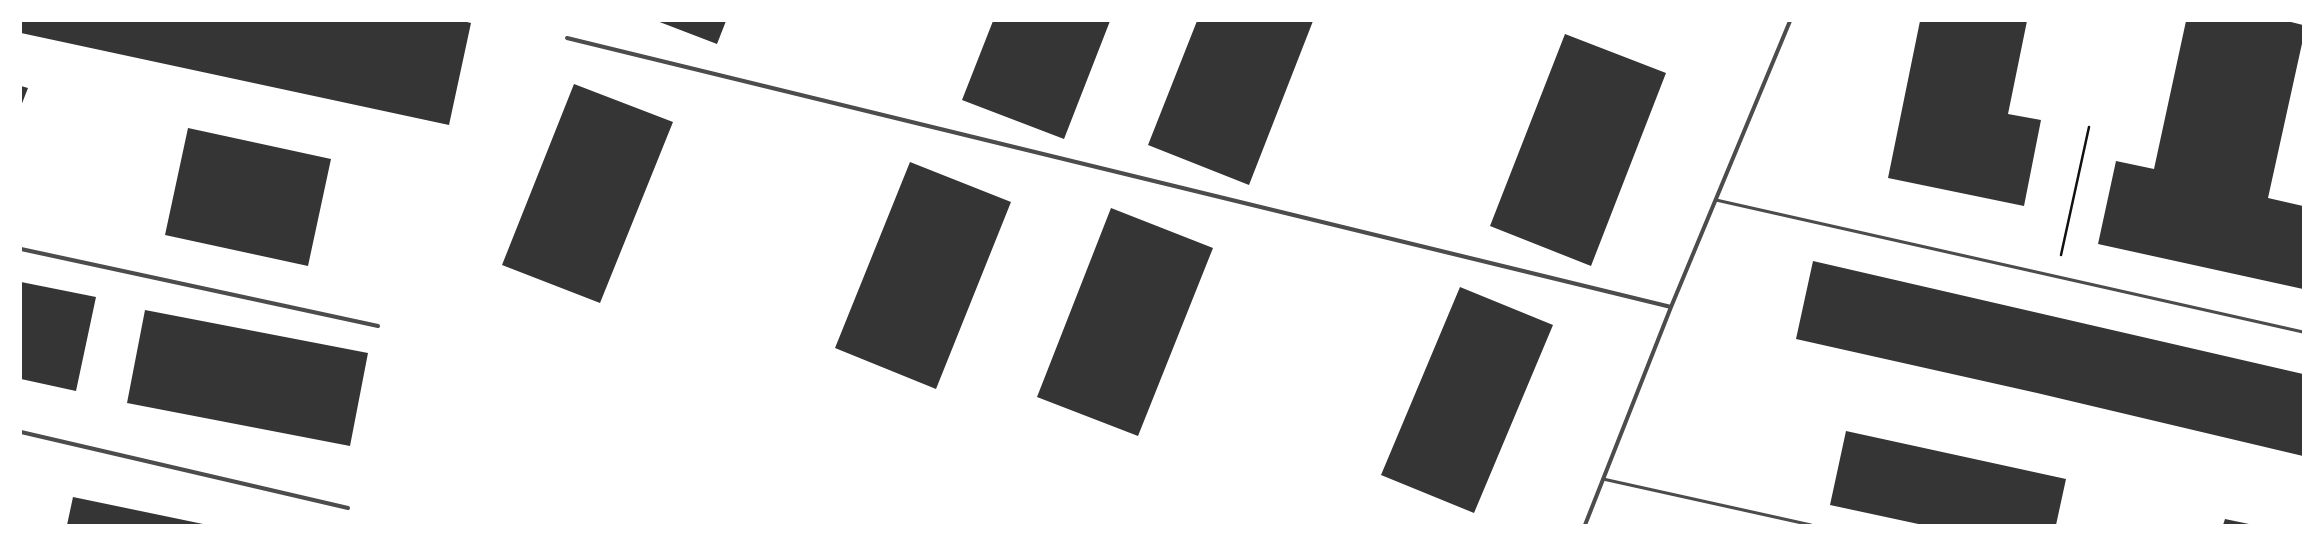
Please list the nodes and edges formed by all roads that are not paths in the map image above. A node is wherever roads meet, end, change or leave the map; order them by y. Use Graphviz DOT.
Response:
graph roads {
  1 [pos="1790,21"];
  2 [pos="567,38"];
  3 [pos="1716,200"];
  4 [pos="21,249"];
  5 [pos="1671,307"];
  6 [pos="378,326"];
  7 [pos="2303,332"];
  8 [pos="21,432"];
  9 [pos="1604,479"];
  10 [pos="348,508"];
  11 [pos="1585,525"];
  12 [pos="1811,525"];
  1 -- 3 [label="street"];
  2 -- 5 [label="street"];
  3 -- 5 [label="street"];
  3 -- 7 [label="lane"];
  4 -- 6 [label="street"];
  5 -- 9 [label="street"];
  8 -- 10 [label="street"];
  9 -- 11 [label="street"];
  9 -- 12 [label="lane"];
}
